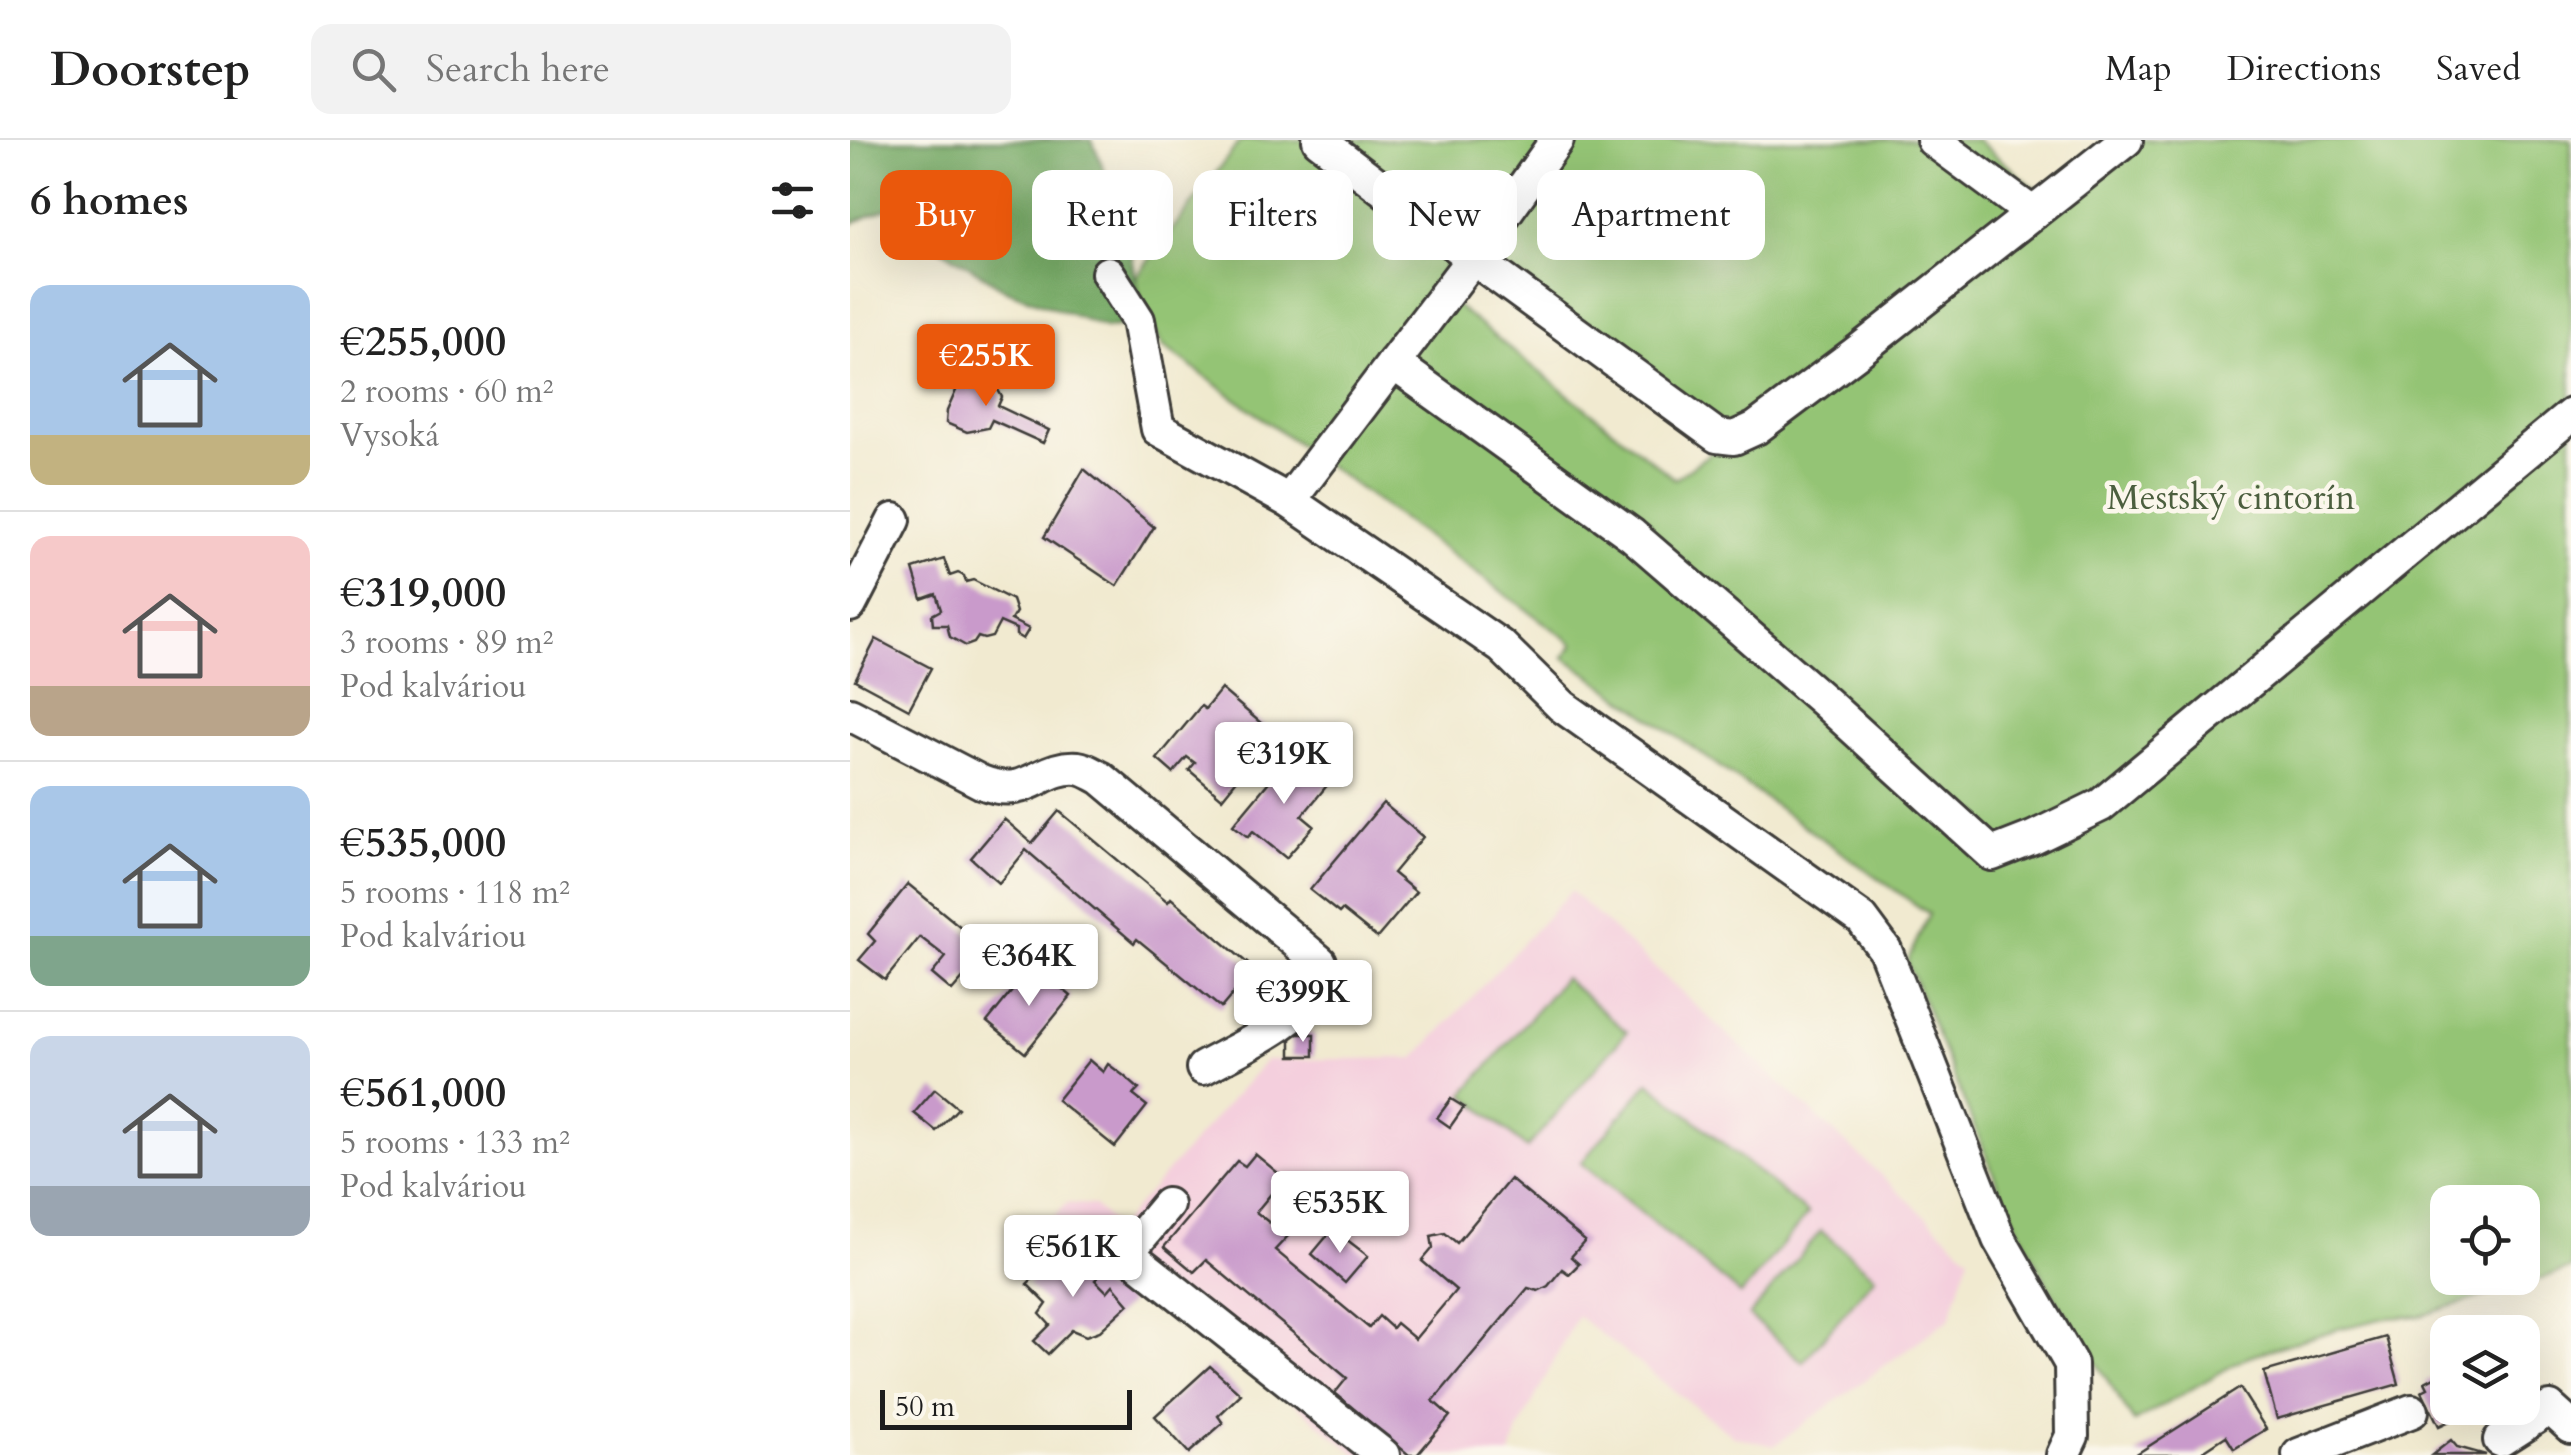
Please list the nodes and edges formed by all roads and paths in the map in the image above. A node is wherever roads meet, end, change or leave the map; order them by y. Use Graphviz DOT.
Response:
graph roads {
  1 [pos="1318,140"];
  2 [pos="1557,140"];
  3 [pos="1932,140"];
  4 [pos="2126,140"];
  5 [pos="1373,182"];
  6 [pos="1517,196"];
  7 [pos="2032,213"];
  8 [pos="1470,260"];
  9 [pos="1475,260"];
  10 [pos="1108,273"];
  11 [pos="1393,363"];
  12 [pos="2571,415"];
  13 [pos="1290,502"];
  14 [pos="894,520"];
  15 [pos="850,606"];
  16 [pos="850,714"];
  17 [pos="1202,1068"];
  18 [pos="1167,1204"];
  19 [pos="2412,1410"];
  20 [pos="2571,1426"];
  21 [pos="2500,1440"];
  22 [pos="1382,1455"];
  23 [pos="2063,1455"];
  24 [pos="2299,1455"];
  1 -- 5 [label="street"];
  2 -- 6 [label="street"];
  3 -- 7 [label="street"];
  4 -- 7 [label="street"];
  7 -- 9 [label="street"];
  8 -- 11 [label="street"];
  10 -- 13 [label="street"];
  11 -- 12 [label="street"];
  11 -- 13 [label="street"];
  13 -- 23 [label="street"];
  14 -- 15 [label="street"];
  16 -- 17 [label="street"];
  18 -- 22 [label="street"];
  19 -- 24 [label="street"];
  20 -- 21 [label="street"];
}
